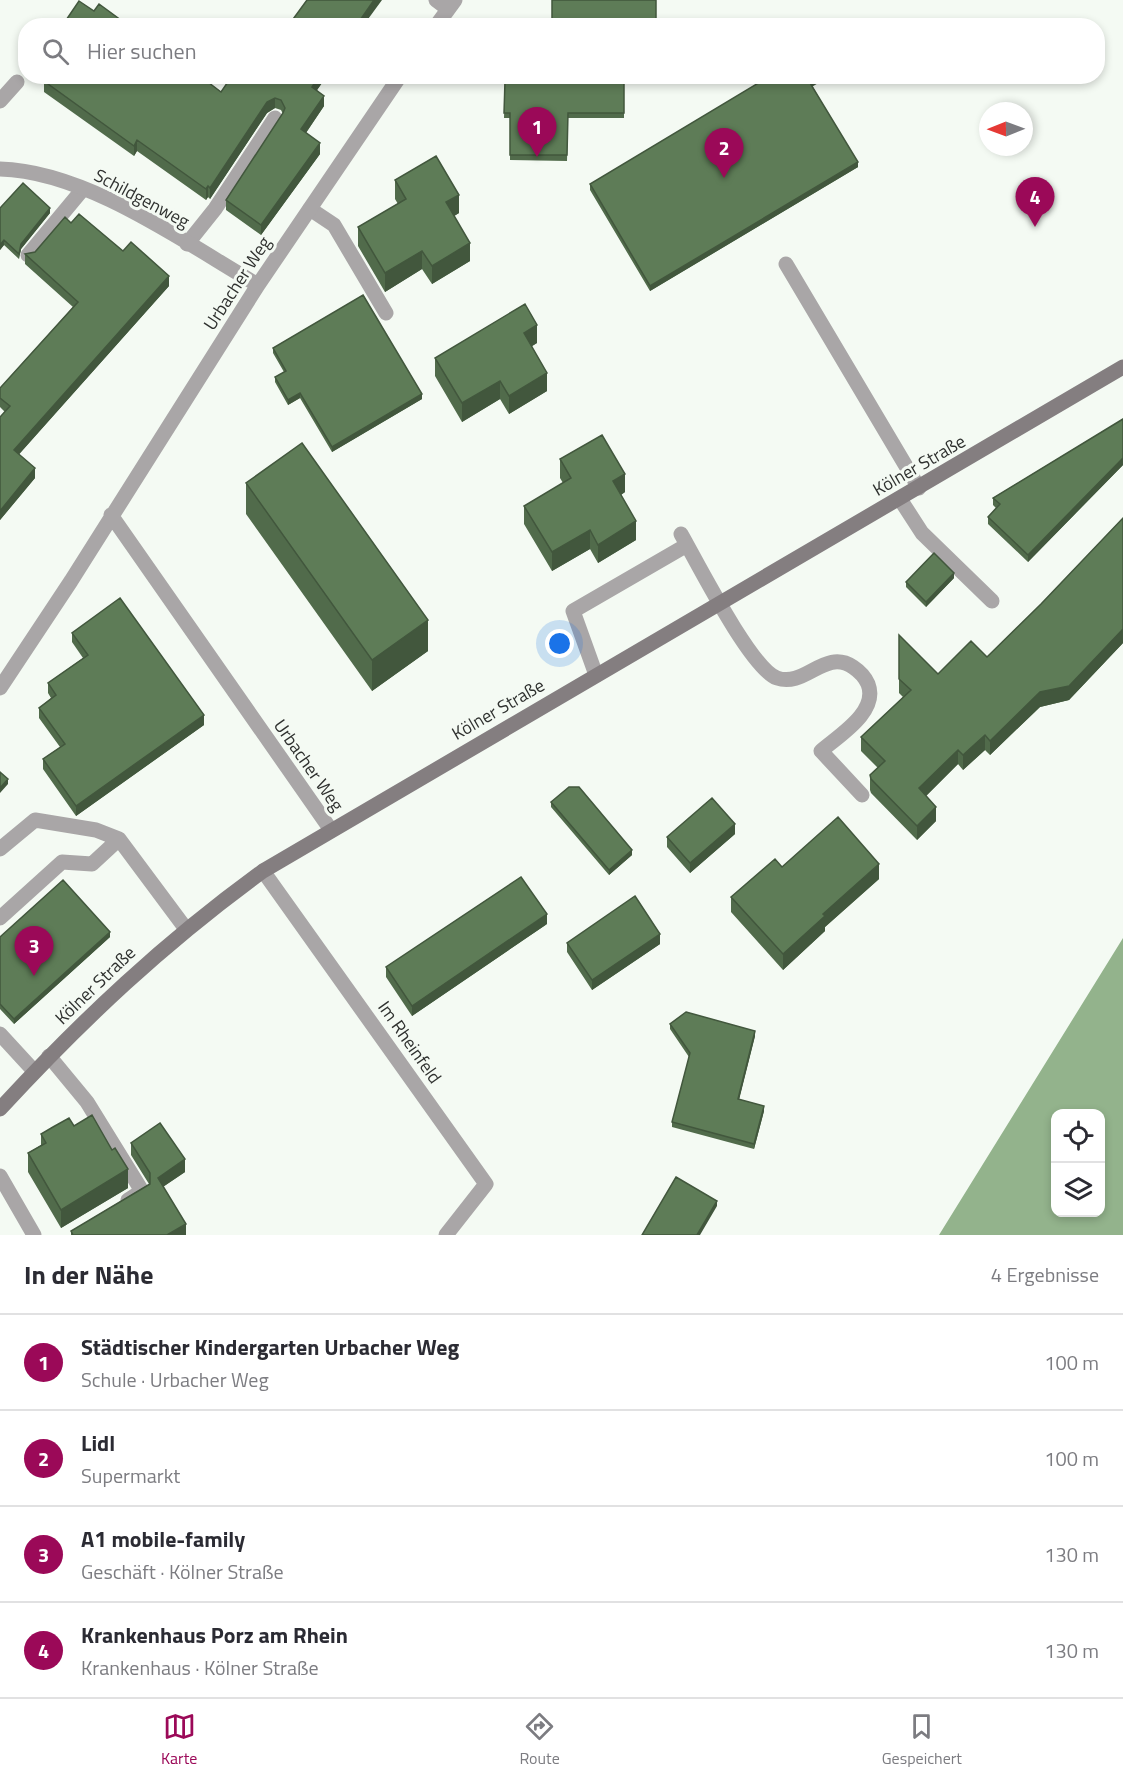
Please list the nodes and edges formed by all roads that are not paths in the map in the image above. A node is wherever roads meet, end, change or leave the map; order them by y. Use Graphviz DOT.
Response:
graph roads {
  1 [pos="446,3"];
  2 [pos="439,18"];
  3 [pos="17,82"];
  4 [pos="395,84"];
  5 [pos="0,101"];
  6 [pos="275,118"];
  7 [pos="0,169"];
  8 [pos="83,189"];
  9 [pos="310,208"];
  10 [pos="187,244"];
  11 [pos="28,255"];
  12 [pos="786,264"];
  13 [pos="258,285"];
  14 [pos="386,313"];
  15 [pos="1123,367"];
  16 [pos="919,488"];
  17 [pos="900,499"];
  18 [pos="111,515"];
  19 [pos="992,601"];
  20 [pos="721,602"];
  21 [pos="596,675"];
  22 [pos="0,688"];
  23 [pos="862,795"];
  24 [pos="331,830"];
  25 [pos="119,839"];
  26 [pos="0,849"];
  27 [pos="263,871"];
  28 [pos="0,918"];
  29 [pos="186,929"];
  30 [pos="0,1034"];
  31 [pos="49,1056"];
  32 [pos="34,1071"];
  33 [pos="0,1109"];
  34 [pos="0,1176"];
  35 [pos="114,1208"];
  36 [pos="34,1235"];
  37 [pos="446,1235"];
  1 -- 2 [label="street"];
  3 -- 5 [label="street"];
  4 -- 9 [label="street, Urbacher Weg"];
  6 -- 10 [label="street"];
  7 -- 8 [label="street, Schildgenweg"];
  8 -- 10 [label="street, Schildgenweg"];
  8 -- 11 [label="street"];
  9 -- 13 [label="street, Urbacher Weg"];
  9 -- 14 [label="street"];
  10 -- 13 [label="street, Schildgenweg"];
  12 -- 16 [label="street"];
  13 -- 18 [label="street, Urbacher Weg"];
  15 -- 16 [label="main road, Kölner Straße"];
  16 -- 17 [label="main road, Kölner Straße"];
  17 -- 19 [label="street"];
  17 -- 20 [label="main road, Kölner Straße"];
  18 -- 22 [label="street, Urbacher Weg"];
  18 -- 24 [label="street, Urbacher Weg"];
  20 -- 21 [label="main road, Kölner Straße"];
  20 -- 21 [label="street"];
  20 -- 23 [label="street"];
  21 -- 24 [label="main road, Kölner Straße"];
  24 -- 27 [label="main road, Kölner Straße"];
  25 -- 26 [label="street"];
  25 -- 28 [label="street"];
  25 -- 29 [label="street"];
  27 -- 29 [label="main road, Kölner Straße"];
  27 -- 37 [label="street, Im Rheinfeld"];
  29 -- 31 [label="main road, Kölner Straße"];
  30 -- 32 [label="street"];
  31 -- 32 [label="main road, Kölner Straße"];
  31 -- 35 [label="street"];
  32 -- 33 [label="main road, Kölner Straße"];
  34 -- 36 [label="street"];
}
